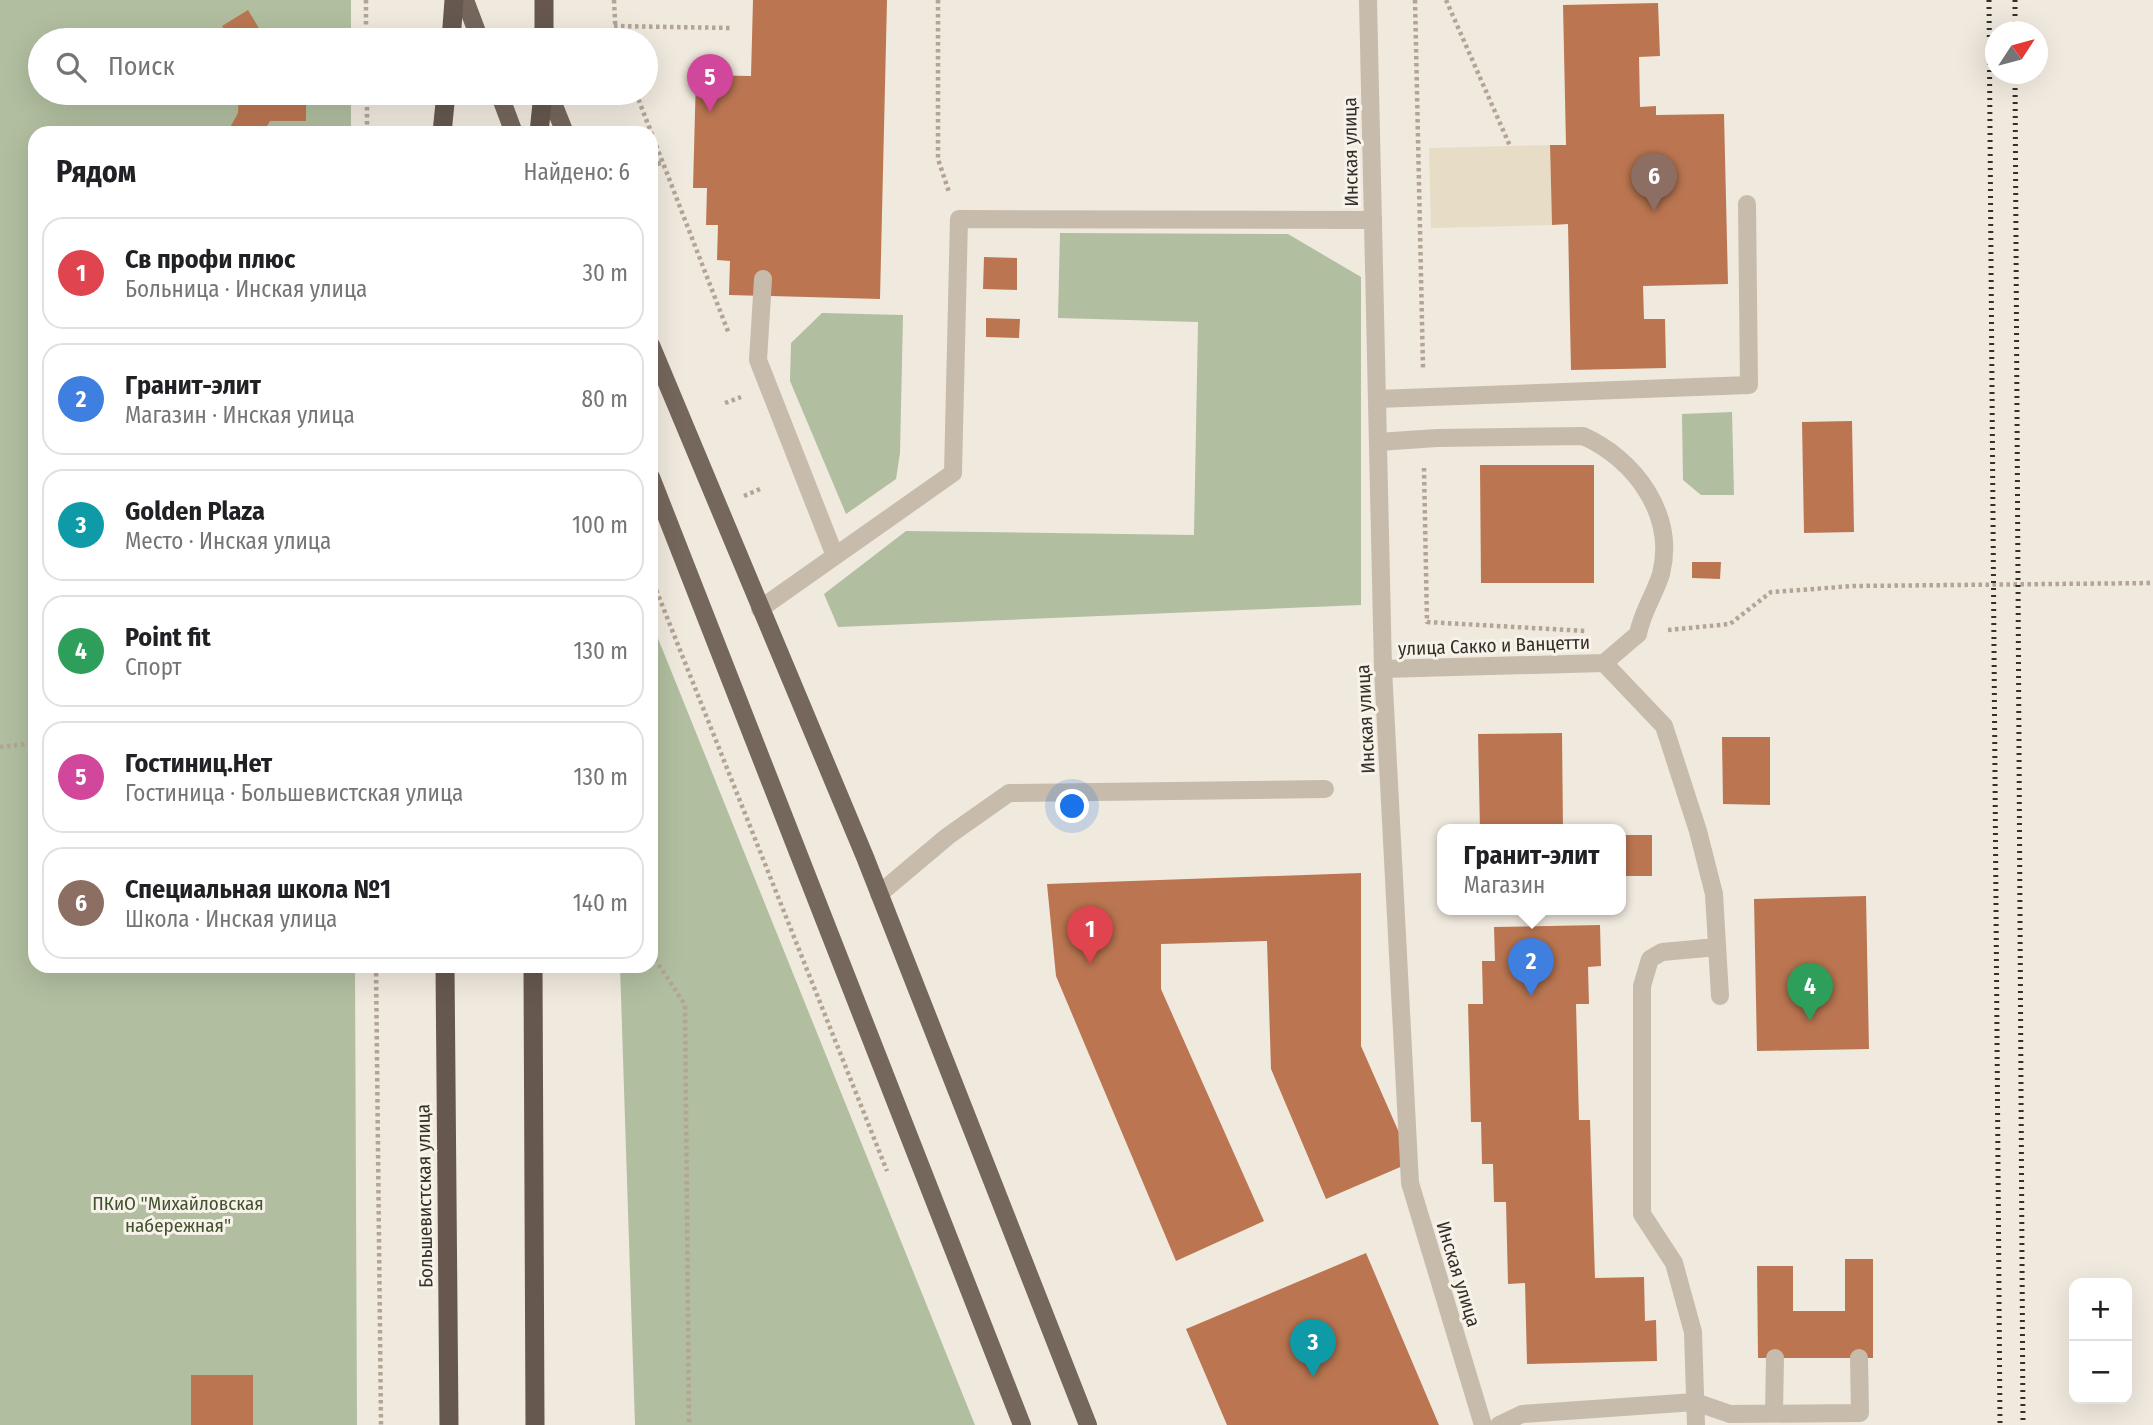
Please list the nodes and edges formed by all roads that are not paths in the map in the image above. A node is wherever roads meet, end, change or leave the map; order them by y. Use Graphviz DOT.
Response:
graph roads {
  1 [pos="454,0"];
  2 [pos="465,0"];
  3 [pos="544,0"];
  4 [pos="1368,0"];
  5 [pos="452,28"];
  6 [pos="476,28"];
  7 [pos="544,28"];
  8 [pos="445,105"];
  9 [pos="504,105"];
  10 [pos="542,105"];
  11 [pos="554,105"];
  12 [pos="443,126"];
  13 [pos="511,126"];
  14 [pos="541,126"];
  15 [pos="562,126"];
  16 [pos="1747,204"];
  17 [pos="1373,220"];
  18 [pos="763,279"];
  19 [pos="658,362"];
  20 [pos="1377,399"];
  21 [pos="1378,442"];
  22 [pos="658,494"];
  23 [pos="658,515"];
  24 [pos="671,527"];
  25 [pos="835,556"];
  26 [pos="760,609"];
  27 [pos="1604,663"];
  28 [pos="1383,669"];
  29 [pos="1325,789"];
  30 [pos="879,894"];
  31 [pos="1717,947"];
  32 [pos="445,973"];
  33 [pos="533,973"];
  34 [pos="1720,996"];
  35 [pos="1775,1358"];
  36 [pos="1859,1358"];
  37 [pos="1695,1402"];
  38 [pos="1774,1413"];
  39 [pos="449,1425"];
  40 [pos="535,1425"];
  41 [pos="1022,1425"];
  42 [pos="1088,1425"];
  43 [pos="1483,1425"];
  44 [pos="1500,1425"];
  45 [pos="1696,1425"];
  1 -- 5 [label="highway"];
  2 -- 6 [label="main road"];
  3 -- 7 [label="highway"];
  4 -- 17 [label="street, Инская улица"];
  8 -- 12 [label="highway"];
  9 -- 13 [label="main road"];
  10 -- 14 [label="highway"];
  11 -- 15 [label="main road"];
  16 -- 20 [label="street"];
  17 -- 20 [label="street, Инская улица"];
  17 -- 25 [label="street"];
  18 -- 25 [label="street"];
  19 -- 26 [label="main road"];
  20 -- 21 [label="street, Инская улица"];
  21 -- 27 [label="street, улица Сакко и Ванцетти"];
  21 -- 28 [label="street, Инская улица"];
  22 -- 24 [label="main road"];
  23 -- 24 [label="main road"];
  24 -- 41 [label="main road"];
  25 -- 26 [label="street"];
  26 -- 30 [label="main road"];
  27 -- 28 [label="street, улица Сакко и Ванцетти"];
  27 -- 31 [label="street"];
  28 -- 43 [label="street, Инская улица"];
  29 -- 30 [label="street"];
  30 -- 42 [label="main road"];
  31 -- 34 [label="street"];
  31 -- 37 [label="street"];
  32 -- 39 [label="highway, Большевистская улица"];
  33 -- 40 [label="highway"];
  35 -- 38 [label="street"];
  36 -- 38 [label="street"];
  37 -- 38 [label="street"];
  37 -- 44 [label="street"];
  37 -- 45 [label="street"];
}
